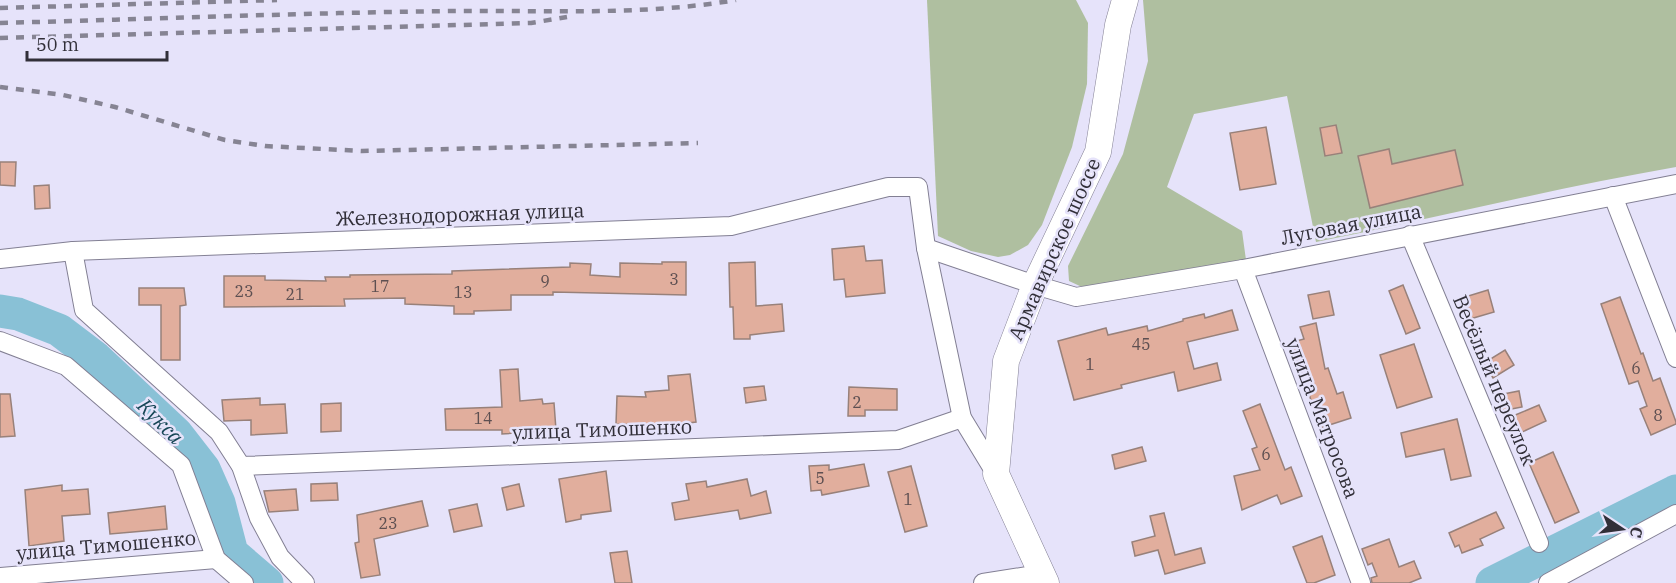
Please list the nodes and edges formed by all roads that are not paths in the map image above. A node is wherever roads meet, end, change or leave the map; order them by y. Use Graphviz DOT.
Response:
graph roads {
  1 [pos="1106,0"];
  2 [pos="1125,0"];
  3 [pos="1118,24"];
  4 [pos="1676,184"];
  5 [pos="918,187"];
  6 [pos="1613,196"];
  7 [pos="1410,236"];
  8 [pos="926,248"];
  9 [pos="73,251"];
  10 [pos="0,259"];
  11 [pos="1243,269"];
  12 [pos="1035,285"];
  13 [pos="0,341"];
  14 [pos="1676,358"];
  15 [pos="962,418"];
  16 [pos="241,466"];
  17 [pos="996,474"];
  18 [pos="1676,514"];
  19 [pos="1539,543"];
  20 [pos="216,559"];
  21 [pos="0,577"];
  22 [pos="1043,579"];
  23 [pos="244,583"];
  24 [pos="305,583"];
  25 [pos="983,583"];
  26 [pos="1362,583"];
  27 [pos="1548,583"];
  1 -- 3 [label="main road"];
  2 -- 3 [label="main road, Армавирское шоссе"];
  3 -- 12 [label="main road, Армавирское шоссе"];
  4 -- 6 [label="street, Луговая улица"];
  5 -- 8 [label="street, Армавирское шоссе"];
  5 -- 9 [label="street, Железнодорожная улица"];
  6 -- 7 [label="street, Луговая улица"];
  6 -- 14 [label="street"];
  7 -- 11 [label="street, Луговая улица"];
  7 -- 19 [label="street, Весёлый переулок"];
  8 -- 12 [label="street, Луговая улица"];
  8 -- 15 [label="street, Армавирское шоссе"];
  9 -- 10 [label="street, Железнодорожная улица"];
  9 -- 16 [label="street"];
  11 -- 12 [label="street, Луговая улица"];
  11 -- 26 [label="street, улица Матросова"];
  12 -- 17 [label="main road, Армавирское шоссе"];
  13 -- 20 [label="street"];
  15 -- 16 [label="street, улица Тимошенко"];
  15 -- 17 [label="street, Армавирское шоссе"];
  16 -- 24 [label="street"];
  17 -- 22 [label="main road, Армавирское шоссе"];
  18 -- 27 [label="street"];
  20 -- 21 [label="street, улица Тимошенко"];
  20 -- 23 [label="street"];
  22 -- 25 [label="street"];
}
